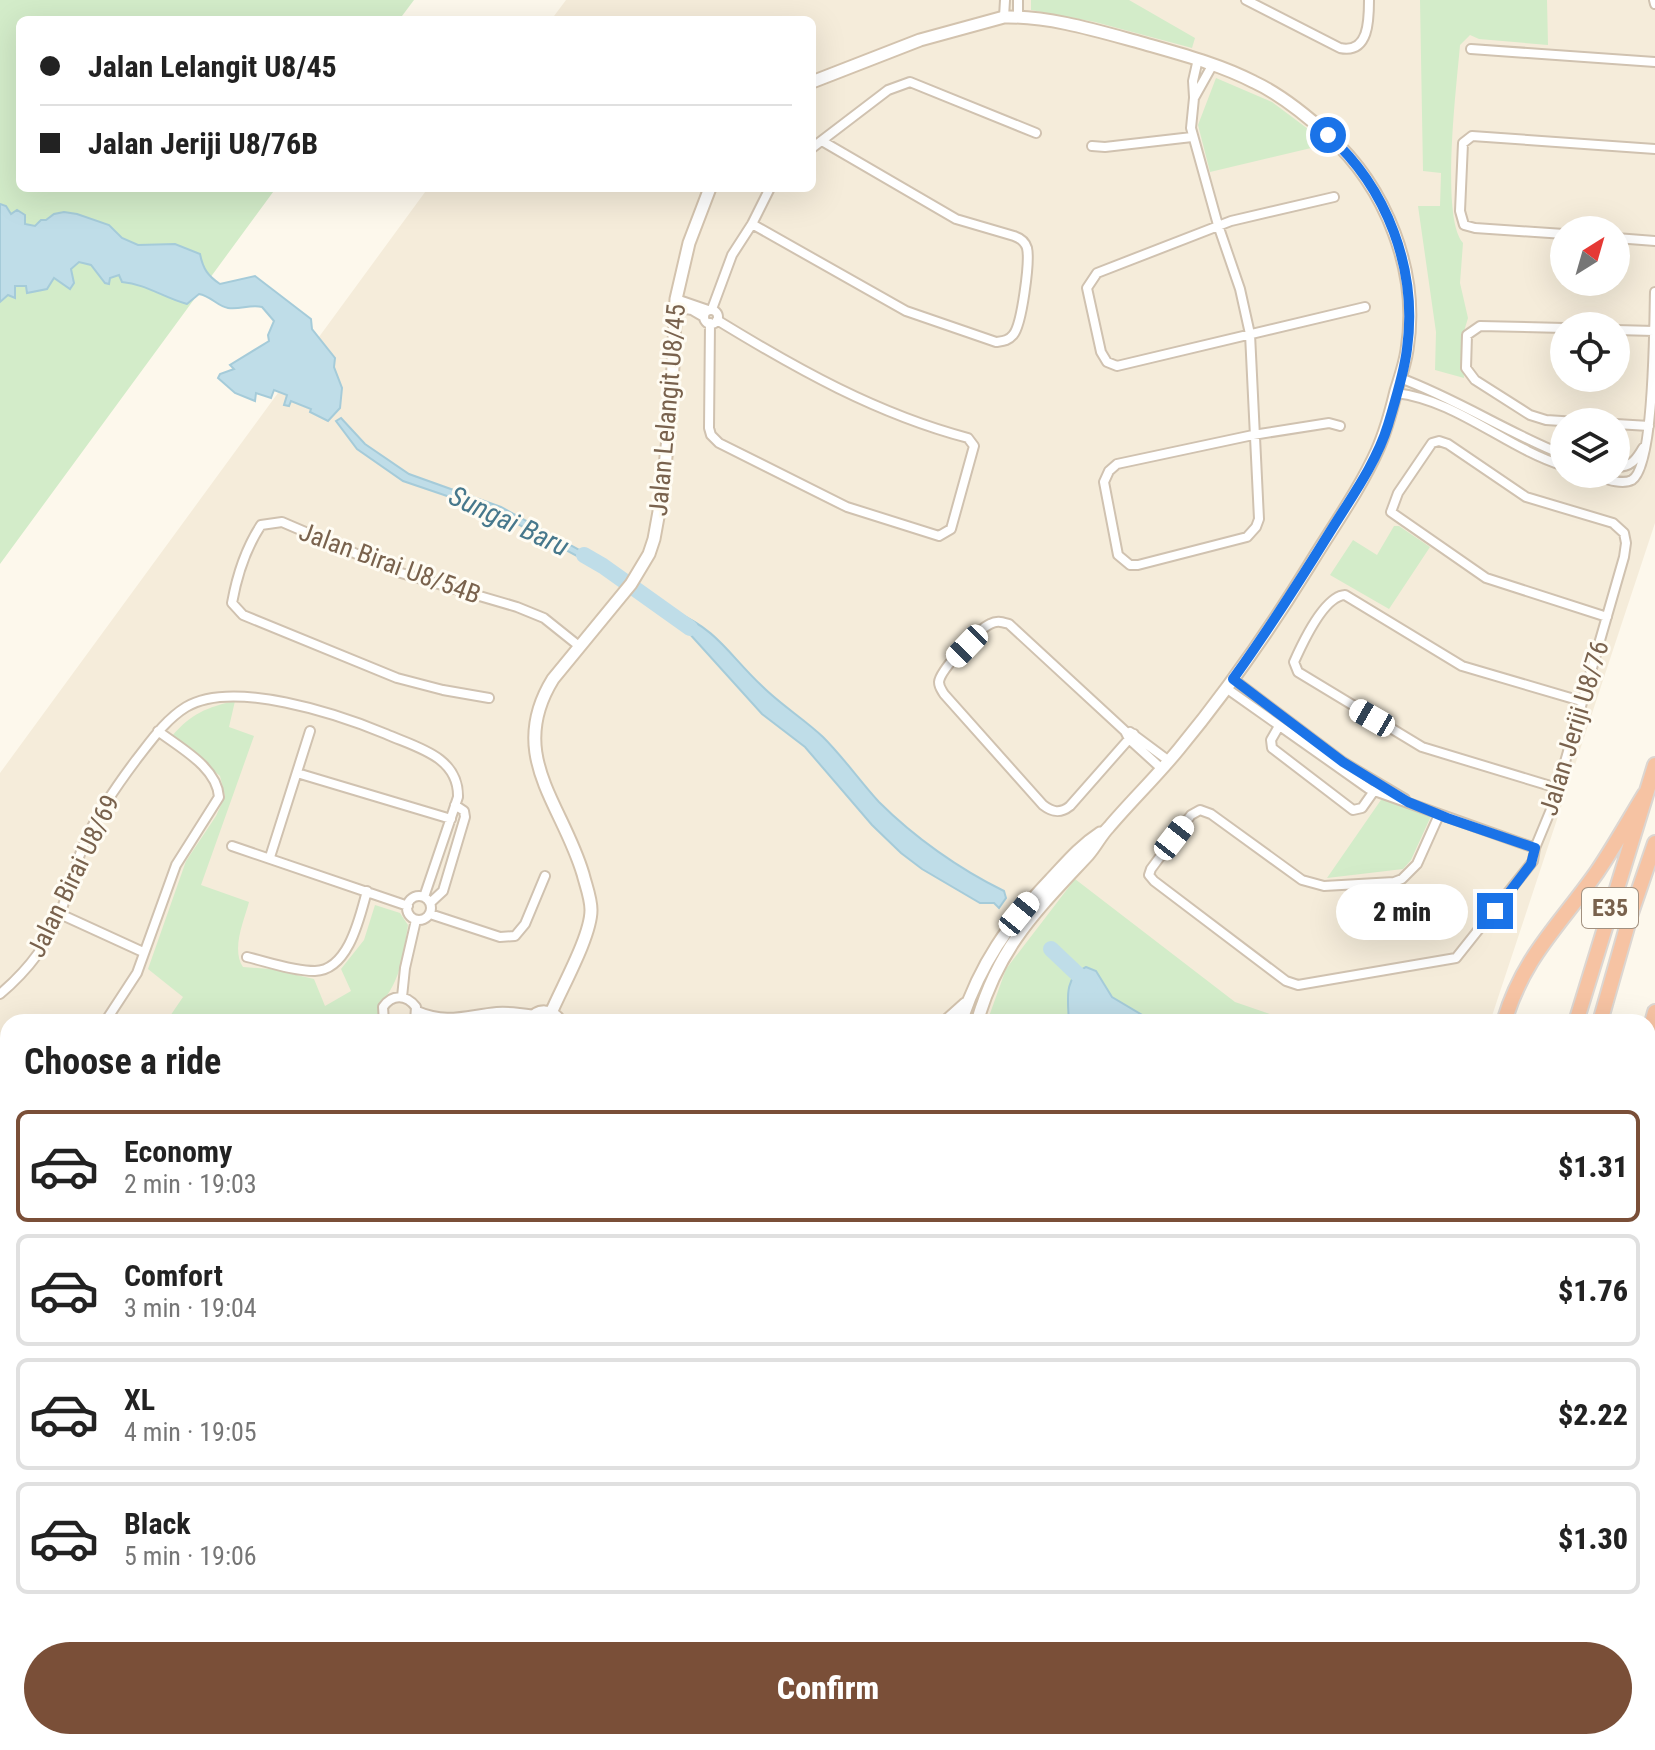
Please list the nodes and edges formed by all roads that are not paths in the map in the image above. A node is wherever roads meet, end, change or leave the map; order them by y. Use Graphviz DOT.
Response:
graph roads {
  1 [pos="1005,0"];
  2 [pos="1018,0"];
  3 [pos="1246,0"];
  4 [pos="1369,0"];
  5 [pos="1018,16"];
  6 [pos="1004,17"];
  7 [pos="1471,49"];
  8 [pos="1198,59"];
  9 [pos="1655,62"];
  10 [pos="1213,64"];
  11 [pos="816,80"];
  12 [pos="1194,98"];
  13 [pos="1036,133"];
  14 [pos="1192,137"];
  15 [pos="822,141"];
  16 [pos="816,145"];
  17 [pos="1092,146"];
  18 [pos="1655,149"];
  19 [pos="708,192"];
  20 [pos="768,192"];
  21 [pos="1334,197"];
  22 [pos="752,224"];
  23 [pos="1218,225"];
  24 [pos="1550,233"];
  25 [pos="1630,239"];
  26 [pos="1655,241"];
  27 [pos="1655,292"];
  28 [pos="676,303"];
  29 [pos="1365,307"];
  30 [pos="710,316"];
  31 [pos="1550,328"];
  32 [pos="1630,330"];
  33 [pos="1654,331"];
  34 [pos="1250,334"];
  35 [pos="1400,378"];
  36 [pos="1396,393"];
  37 [pos="1550,420"];
  38 [pos="1630,425"];
  39 [pos="1340,426"];
  40 [pos="1649,426"];
  41 [pos="1253,435"];
  42 [pos="1649,437"];
  43 [pos="1550,450"];
  44 [pos="1550,462"];
  45 [pos="1630,464"];
  46 [pos="1630,480"];
  47 [pos="1607,617"];
  48 [pos="579,646"];
  49 [pos="1230,684"];
  50 [pos="489,698"];
  51 [pos="1581,701"];
  52 [pos="1279,726"];
  53 [pos="158,731"];
  54 [pos="310,731"];
  55 [pos="1130,735"];
  56 [pos="1165,765"];
  57 [pos="1655,765"];
  58 [pos="297,773"];
  59 [pos="1557,788"];
  60 [pos="1374,791"];
  61 [pos="1645,794"];
  62 [pos="1408,802"];
  63 [pos="455,805"];
  64 [pos="1439,815"];
  65 [pos="451,819"];
  66 [pos="1655,843"];
  67 [pos="232,846"];
  68 [pos="1535,848"];
  69 [pos="270,857"];
  70 [pos="545,876"];
  71 [pos="367,891"];
  72 [pos="427,900"];
  73 [pos="408,906"];
  74 [pos="60,914"];
  75 [pos="430,914"];
  76 [pos="416,920"];
  77 [pos="143,952"];
  78 [pos="247,957"];
  79 [pos="996,957"];
  80 [pos="0,994"];
  81 [pos="402,997"];
  82 [pos="968,1001"];
  83 [pos="417,1011"];
  84 [pos="551,1013"];
  85 [pos="110,1014"];
  86 [pos="383,1014"];
  87 [pos="416,1014"];
  88 [pos="424,1014"];
  89 [pos="486,1014"];
  90 [pos="512,1014"];
  91 [pos="547,1014"];
  92 [pos="954,1014"];
  93 [pos="964,1014"];
  94 [pos="979,1014"];
  95 [pos="1506,1014"];
  96 [pos="1578,1014"];
  97 [pos="1602,1014"];
  1 -- 6 [label="street"];
  2 -- 5 [label="street"];
  3 -- 4 [label="street"];
  5 -- 6 [label="street"];
  5 -- 8 [label="street"];
  6 -- 11 [label="street"];
  7 -- 9 [label="street"];
  8 -- 10 [label="street"];
  8 -- 12 [label="street"];
  10 -- 12 [label="street"];
  10 -- 35 [label="street"];
  12 -- 14 [label="street"];
  13 -- 15 [label="street"];
  14 -- 17 [label="street"];
  14 -- 23 [label="street"];
  15 -- 16 [label="street"];
  15 -- 22 [label="street"];
  18 -- 24 [label="street"];
  19 -- 28 [label="street, Jalan Lelangit U8/45"];
  20 -- 22 [label="street"];
  21 -- 23 [label="street"];
  22 -- 30 [label="street"];
  23 -- 34 [label="street"];
  23 -- 34 [label="street"];
  25 -- 26 [label="street"];
  27 -- 33 [label="street"];
  28 -- 30 [label="street"];
  28 -- 48 [label="street, Jalan Lelangit U8/45"];
  29 -- 34 [label="street"];
  30 -- 30 [label="street"];
  31 -- 37 [label="street"];
  32 -- 33 [label="street"];
  33 -- 40 [label="street"];
  34 -- 41 [label="street"];
  35 -- 36 [label="street"];
  35 -- 43 [label="street"];
  36 -- 44 [label="street"];
  36 -- 49 [label="street"];
  38 -- 40 [label="street"];
  39 -- 41 [label="street"];
  40 -- 42 [label="street"];
  41 -- 41 [label="street"];
  42 -- 45 [label="street"];
  42 -- 46 [label="street"];
  47 -- 47 [label="street, Jalan Jeriji U8/76"];
  47 -- 51 [label="street, Jalan Jeriji U8/76"];
  48 -- 50 [label="street, Jalan Birai U8/54B"];
  48 -- 84 [label="street, Jalan Lelangit U8/45"];
  49 -- 52 [label="street, Jalan Jeriji U8/76"];
  49 -- 56 [label="street"];
  49 -- 62 [label="street, Jalan Jeriji U8/76"];
  51 -- 59 [label="street, Jalan Jeriji U8/76"];
  51 -- 59 [label="street"];
  52 -- 60 [label="street, Jalan Jeriji U8/76"];
  52 -- 60 [label="street"];
  53 -- 63 [label="street, Jalan Birai U8/69"];
  53 -- 74 [label="street, Jalan Birai U8/69"];
  53 -- 77 [label="street"];
  54 -- 58 [label="street"];
  55 -- 55 [label="street"];
  55 -- 56 [label="street"];
  56 -- 79 [label="street"];
  57 -- 61 [label="highway, E35"];
  58 -- 65 [label="street"];
  58 -- 69 [label="street"];
  59 -- 68 [label="street, Jalan Jeriji U8/76"];
  60 -- 62 [label="street, Jalan Jeriji U8/76"];
  61 -- 95 [label="highway"];
  61 -- 96 [label="highway, E35"];
  62 -- 64 [label="street, Jalan Jeriji U8/76"];
  63 -- 65 [label="street, Jalan Birai U8/69"];
  63 -- 72 [label="street, Jalan Birai U8/69"];
  64 -- 68 [label="street, Jalan Jeriji U8/76"];
  64 -- 68 [label="street"];
  65 -- 72 [label="street, Jalan Birai U8/69"];
  66 -- 97 [label="highway, E35"];
  67 -- 69 [label="street"];
  69 -- 71 [label="street"];
  70 -- 75 [label="street"];
  71 -- 73 [label="street"];
  71 -- 78 [label="street"];
  72 -- 73 [label="street"];
  72 -- 75 [label="street"];
  73 -- 76 [label="street"];
  74 -- 77 [label="street"];
  74 -- 80 [label="street, Jalan Birai U8/69"];
  75 -- 76 [label="street"];
  76 -- 81 [label="street"];
  77 -- 85 [label="street"];
  79 -- 82 [label="street"];
  79 -- 94 [label="street"];
  81 -- 83 [label="street"];
  81 -- 86 [label="street"];
  82 -- 92 [label="street"];
  82 -- 93 [label="street"];
  83 -- 87 [label="street"];
  83 -- 88 [label="street"];
  84 -- 91 [label="street"];
  89 -- 90 [label="street"];
}
